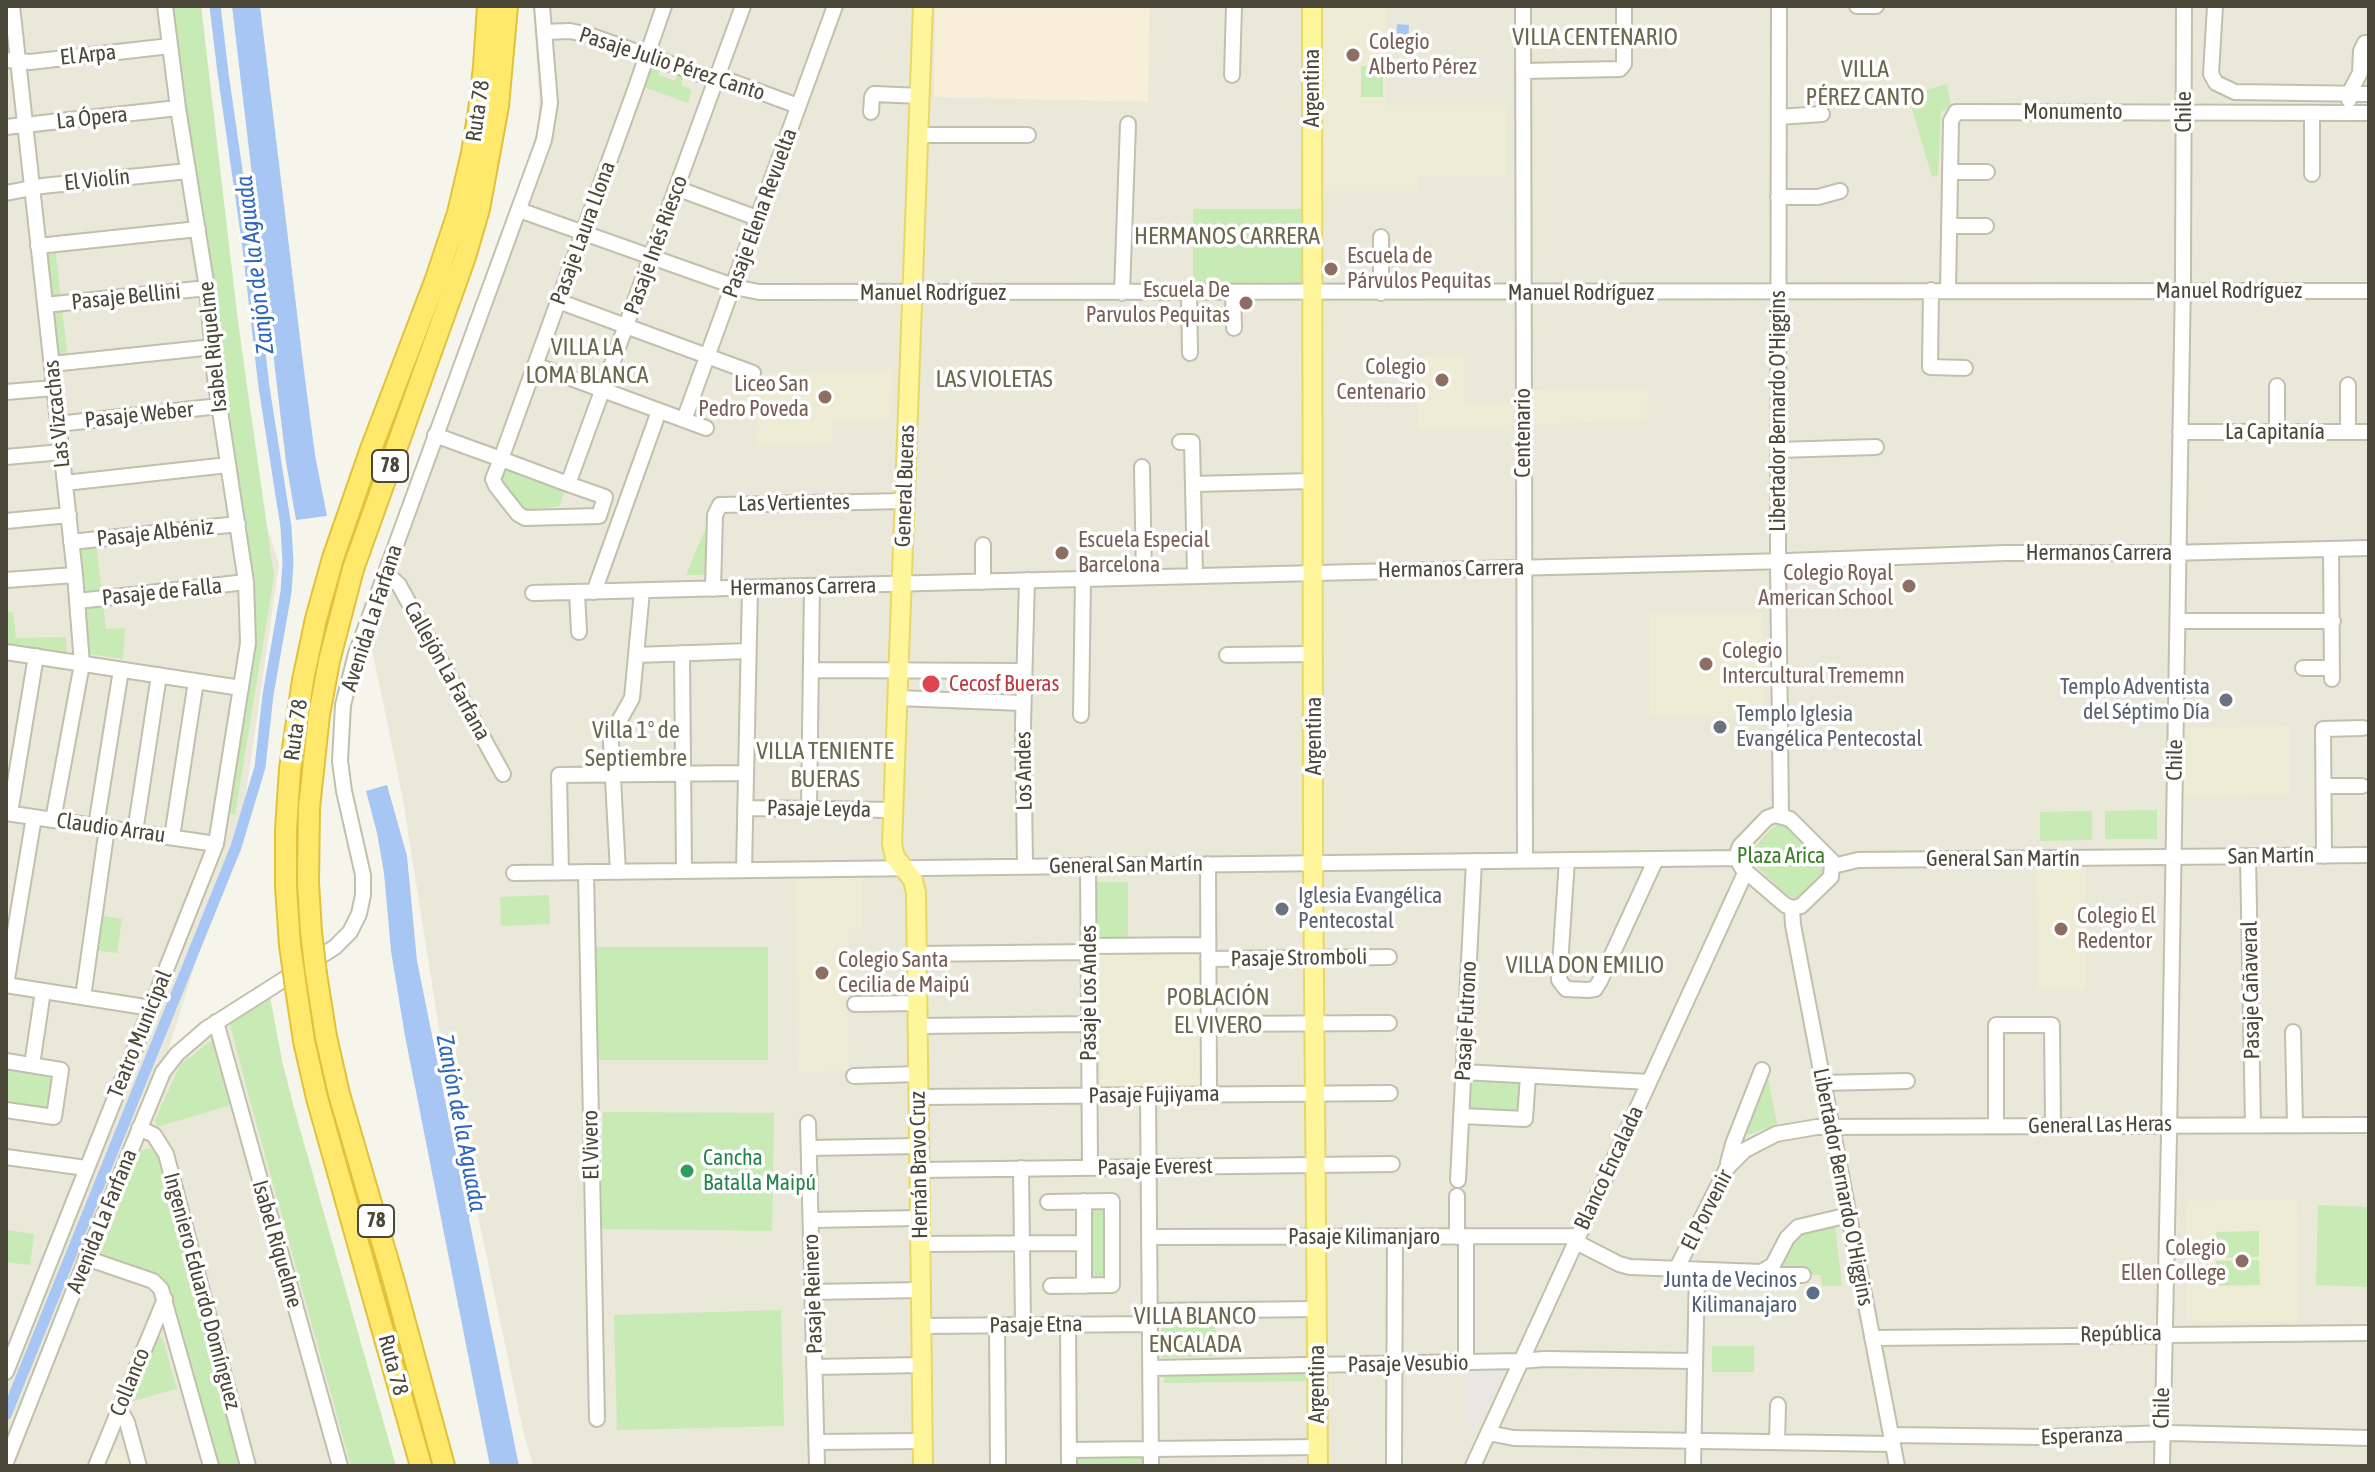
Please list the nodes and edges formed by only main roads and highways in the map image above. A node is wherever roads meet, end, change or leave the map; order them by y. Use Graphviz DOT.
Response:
graph roads {
  1 [pos="488,6"];
  2 [pos="507,6"];
  3 [pos="923,6"];
  4 [pos="1312,6"];
  5 [pos="903,868"];
  6 [pos="421,1466"];
  7 [pos="444,1466"];
  8 [pos="923,1466"];
  9 [pos="1318,1466"];
  1 -- 6 [label="highway, Ruta 78 / 78, bridge"];
  2 -- 7 [label="highway, Ruta 78 / 78, bridge"];
  3 -- 5 [label="main road, General Bueras"];
  4 -- 9 [label="main road, Argentina"];
  5 -- 8 [label="main road, Hernán Bravo Cruz"];
}
